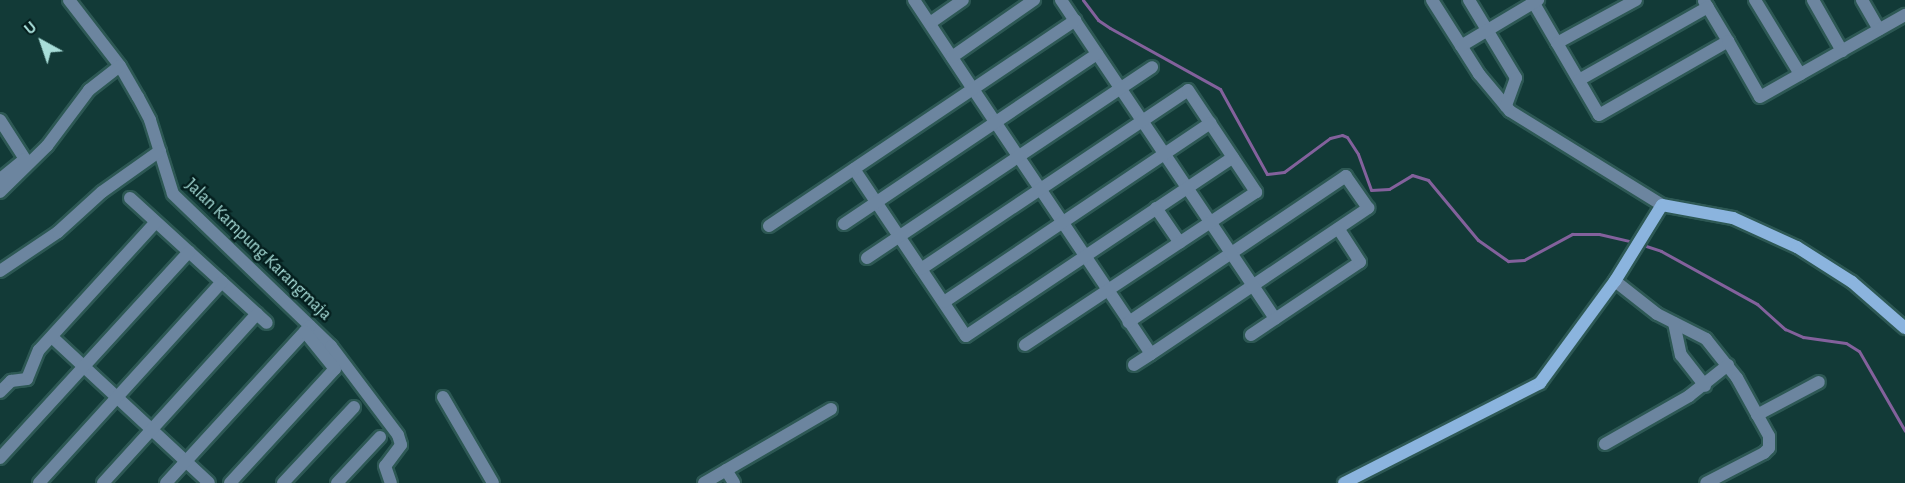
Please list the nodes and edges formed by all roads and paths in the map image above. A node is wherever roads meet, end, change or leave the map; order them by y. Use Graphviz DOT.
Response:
graph roads {
  1 [pos="69,0"];
  2 [pos="914,0"];
  3 [pos="963,0"];
  4 [pos="1034,0"];
  5 [pos="1061,0"];
  6 [pos="1432,0"];
  7 [pos="1469,0"];
  8 [pos="1636,0"];
  9 [pos="1755,0"];
  10 [pos="1813,0"];
  11 [pos="1862,0"];
  12 [pos="1534,1"];
  13 [pos="1706,3"];
  14 [pos="1905,15"];
  15 [pos="1075,20"];
  16 [pos="930,24"];
  17 [pos="1879,30"];
  18 [pos="1487,31"];
  19 [pos="1728,41"];
  20 [pos="1557,43"];
  21 [pos="1461,46"];
  22 [pos="1842,51"];
  23 [pos="1097,54"];
  24 [pos="952,57"];
  25 [pos="120,66"];
  26 [pos="1152,67"];
  27 [pos="1800,74"];
  28 [pos="1579,80"];
  29 [pos="1120,88"];
  30 [pos="973,89"];
  31 [pos="1506,106"];
  32 [pos="1142,120"];
  33 [pos="995,122"];
  34 [pos="1210,123"];
  35 [pos="2,128"];
  36 [pos="160,151"];
  37 [pos="1164,153"];
  38 [pos="1018,156"];
  39 [pos="1233,157"];
  40 [pos="854,169"];
  41 [pos="0,179"];
  42 [pos="1187,188"];
  43 [pos="1040,189"];
  44 [pos="0,192"];
  45 [pos="130,198"];
  46 [pos="877,202"];
  47 [pos="1662,205"];
  48 [pos="1156,208"];
  49 [pos="1062,221"];
  50 [pos="156,222"];
  51 [pos="1210,222"];
  52 [pos="844,224"];
  53 [pos="769,226"];
  54 [pos="1338,228"];
  55 [pos="899,236"];
  56 [pos="1180,243"];
  57 [pos="189,252"];
  58 [pos="1231,253"];
  59 [pos="1085,256"];
  60 [pos="867,258"];
  61 [pos="921,269"];
  62 [pos="0,271"];
  63 [pos="1615,281"];
  64 [pos="222,282"];
  65 [pos="1252,286"];
  66 [pos="1108,290"];
  67 [pos="944,302"];
  68 [pos="257,314"];
  69 [pos="1275,319"];
  70 [pos="1129,321"];
  71 [pos="267,323"];
  72 [pos="1674,323"];
  73 [pos="1905,328"];
  74 [pos="308,329"];
  75 [pos="1251,335"];
  76 [pos="52,337"];
  77 [pos="1025,345"];
  78 [pos="1151,354"];
  79 [pos="1134,365"];
  80 [pos="1728,365"];
  81 [pos="84,368"];
  82 [pos="1819,382"];
  83 [pos="1705,386"];
  84 [pos="0,392"];
  85 [pos="443,397"];
  86 [pos="117,399"];
  87 [pos="354,407"];
  88 [pos="831,409"];
  89 [pos="1757,415"];
  90 [pos="152,430"];
  91 [pos="380,437"];
  92 [pos="1605,444"];
  93 [pos="0,458"];
  94 [pos="186,462"];
  95 [pos="726,470"];
  96 [pos="39,483"];
  97 [pos="103,483"];
  98 [pos="166,483"];
  99 [pos="209,483"];
  100 [pos="230,483"];
  101 [pos="283,483"];
  102 [pos="337,483"];
  103 [pos="392,483"];
  104 [pos="493,483"];
  105 [pos="704,483"];
  106 [pos="734,483"];
  107 [pos="1344,483"];
  108 [pos="1706,483"];
  1 -- 25 [label="street, Jalan Kampung Karangmaja"];
  2 -- 16 [label="street"];
  3 -- 16 [label="street"];
  4 -- 24 [label="street"];
  5 -- 15 [label="street"];
  6 -- 21 [label="street"];
  7 -- 18 [label="street"];
  8 -- 20 [label="street"];
  9 -- 27 [label="street"];
  10 -- 22 [label="street"];
  11 -- 17 [label="street"];
  12 -- 18 [label="street"];
  12 -- 20 [label="street"];
  13 -- 19 [label="street"];
  13 -- 28 [label="street"];
  14 -- 17 [label="street"];
  15 -- 23 [label="street"];
  15 -- 30 [label="street"];
  16 -- 24 [label="street"];
  17 -- 22 [label="street"];
  18 -- 21 [label="street"];
  18 -- 31 [label="street"];
  19 -- 27 [label="street"];
  19 -- 28 [label="street"];
  20 -- 28 [label="street"];
  21 -- 31 [label="street"];
  22 -- 27 [label="street"];
  23 -- 29 [label="street"];
  23 -- 33 [label="street"];
  24 -- 30 [label="street"];
  25 -- 36 [label="street, Jalan Kampung Karangmaja"];
  25 -- 44 [label="street"];
  26 -- 29 [label="street"];
  29 -- 32 [label="street"];
  29 -- 38 [label="street"];
  30 -- 33 [label="street"];
  30 -- 40 [label="street"];
  31 -- 47 [label="street"];
  32 -- 34 [label="street"];
  32 -- 37 [label="street"];
  32 -- 43 [label="street"];
  33 -- 38 [label="street"];
  33 -- 46 [label="street"];
  34 -- 37 [label="street"];
  34 -- 39 [label="street"];
  35 -- 41 [label="street"];
  36 -- 62 [label="street"];
  36 -- 74 [label="street, Jalan Kampung Karangmaja"];
  37 -- 42 [label="street"];
  37 -- 49 [label="street"];
  38 -- 43 [label="street"];
  38 -- 55 [label="street"];
  39 -- 42 [label="street"];
  39 -- 51 [label="street"];
  40 -- 46 [label="street"];
  40 -- 53 [label="street"];
  42 -- 48 [label="street"];
  42 -- 51 [label="street"];
  43 -- 49 [label="street"];
  43 -- 61 [label="street"];
  45 -- 50 [label="street"];
  46 -- 52 [label="street"];
  46 -- 55 [label="street"];
  47 -- 63 [label="street"];
  47 -- 73 [label="street"];
  48 -- 56 [label="street"];
  48 -- 59 [label="street"];
  49 -- 59 [label="street"];
  49 -- 67 [label="street"];
  50 -- 57 [label="street"];
  50 -- 76 [label="street"];
  51 -- 56 [label="street"];
  51 -- 58 [label="street"];
  54 -- 58 [label="street"];
  54 -- 65 [label="street"];
  54 -- 69 [label="street"];
  55 -- 60 [label="street"];
  55 -- 61 [label="street"];
  56 -- 66 [label="street"];
  57 -- 64 [label="street"];
  57 -- 81 [label="street"];
  58 -- 65 [label="street"];
  58 -- 70 [label="street"];
  59 -- 66 [label="street"];
  59 -- 67 [label="street"];
  61 -- 67 [label="street"];
  63 -- 72 [label="street"];
  63 -- 107 [label="street"];
  64 -- 68 [label="street"];
  64 -- 86 [label="street"];
  65 -- 69 [label="street"];
  65 -- 78 [label="street"];
  66 -- 70 [label="street"];
  66 -- 77 [label="street"];
  68 -- 71 [label="street"];
  68 -- 90 [label="street"];
  69 -- 75 [label="street"];
  70 -- 78 [label="street"];
  72 -- 80 [label="street"];
  72 -- 83 [label="street"];
  74 -- 94 [label="street"];
  74 -- 100 [label="street"];
  74 -- 103 [label="street, Jalan Kampung Karangmaja"];
  76 -- 81 [label="street"];
  76 -- 84 [label="street"];
  78 -- 79 [label="street"];
  80 -- 83 [label="street"];
  80 -- 89 [label="street"];
  81 -- 86 [label="street"];
  81 -- 93 [label="street"];
  82 -- 89 [label="street"];
  83 -- 92 [label="street"];
  85 -- 104 [label="street"];
  86 -- 90 [label="street"];
  86 -- 96 [label="street"];
  87 -- 101 [label="street"];
  88 -- 95 [label="street"];
  89 -- 108 [label="street"];
  90 -- 94 [label="street"];
  90 -- 97 [label="street"];
  91 -- 102 [label="street"];
  94 -- 98 [label="street"];
  94 -- 99 [label="street"];
  95 -- 105 [label="street"];
  95 -- 106 [label="street"];
}
